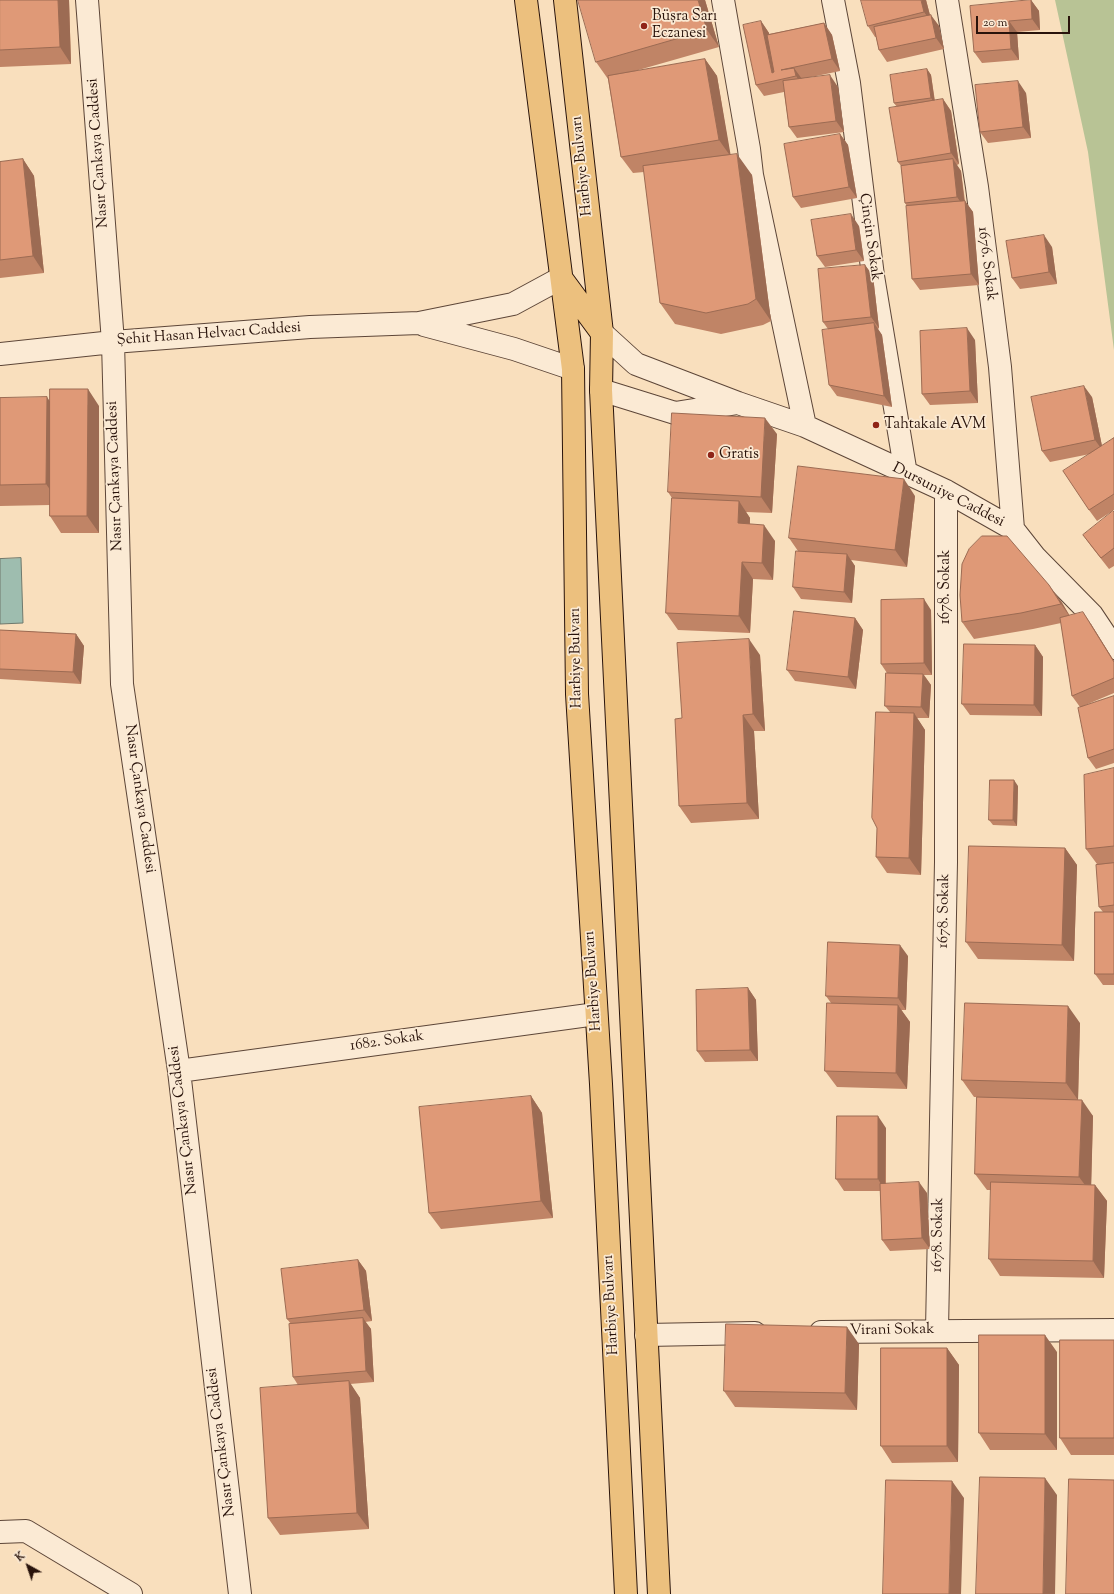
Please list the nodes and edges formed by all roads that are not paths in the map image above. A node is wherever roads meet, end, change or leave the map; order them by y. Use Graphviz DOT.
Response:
graph roads {
  1 [pos="87,0"];
  2 [pos="526,0"];
  3 [pos="565,0"];
  4 [pos="723,0"];
  5 [pos="833,0"];
  6 [pos="947,0"];
  7 [pos="561,278"];
  8 [pos="418,323"];
  9 [pos="602,333"];
  10 [pos="113,342"];
  11 [pos="0,354"];
  12 [pos="573,368"];
  13 [pos="601,390"];
  14 [pos="738,403"];
  15 [pos="805,426"];
  16 [pos="906,474"];
  17 [pos="946,491"];
  18 [pos="1013,529"];
  19 [pos="1114,648"];
  20 [pos="596,1014"];
  21 [pos="179,1071"];
  22 [pos="937,1330"];
  23 [pos="1114,1330"];
  24 [pos="804,1332"];
  25 [pos="772,1333"];
  26 [pos="646,1335"];
  27 [pos="0,1532"];
  28 [pos="131,1594"];
  29 [pos="240,1594"];
  30 [pos="626,1594"];
  31 [pos="659,1594"];
  1 -- 10 [label="street, Nasır Çankaya Caddesi"];
  2 -- 7 [label="main road, Harbiye Bulvarı"];
  3 -- 9 [label="main road, Harbiye Bulvarı"];
  4 -- 15 [label="street"];
  5 -- 16 [label="street, Çinçin Sokak"];
  6 -- 18 [label="street, 1676. Sokak"];
  7 -- 8 [label="street, Şehit Hasan Helvacı Caddesi"];
  7 -- 9 [label="main road, Harbiye Bulvarı"];
  7 -- 12 [label="main road, Harbiye Bulvarı"];
  8 -- 10 [label="street, Şehit Hasan Helvacı Caddesi"];
  8 -- 12 [label="street, Şehit Hasan Helvacı Caddesi"];
  9 -- 12 [label="main road"];
  9 -- 13 [label="main road, Harbiye Bulvarı"];
  9 -- 14 [label="street, Dursuniye Caddesi"];
  10 -- 11 [label="street, Şehit Hasan Helvacı Caddesi"];
  10 -- 21 [label="street, Nasır Çankaya Caddesi"];
  12 -- 13 [label="main road"];
  12 -- 20 [label="main road, Harbiye Bulvarı"];
  13 -- 14 [label="street, Dursuniye Caddesi"];
  13 -- 26 [label="main road, Harbiye Bulvarı"];
  14 -- 15 [label="street, Dursuniye Caddesi"];
  15 -- 16 [label="street, Dursuniye Caddesi"];
  16 -- 17 [label="street, Dursuniye Caddesi"];
  17 -- 18 [label="street, Dursuniye Caddesi"];
  17 -- 22 [label="street, 1678. Sokak"];
  18 -- 19 [label="street, Dursuniye Caddesi"];
  20 -- 21 [label="street, 1682. Sokak"];
  20 -- 30 [label="main road, Harbiye Bulvarı"];
  21 -- 29 [label="street, Nasır Çankaya Caddesi"];
  22 -- 23 [label="street, Virani Sokak"];
  22 -- 24 [label="street, Virani Sokak"];
  25 -- 26 [label="street"];
  26 -- 31 [label="main road, Harbiye Bulvarı"];
  27 -- 28 [label="street"];
}
